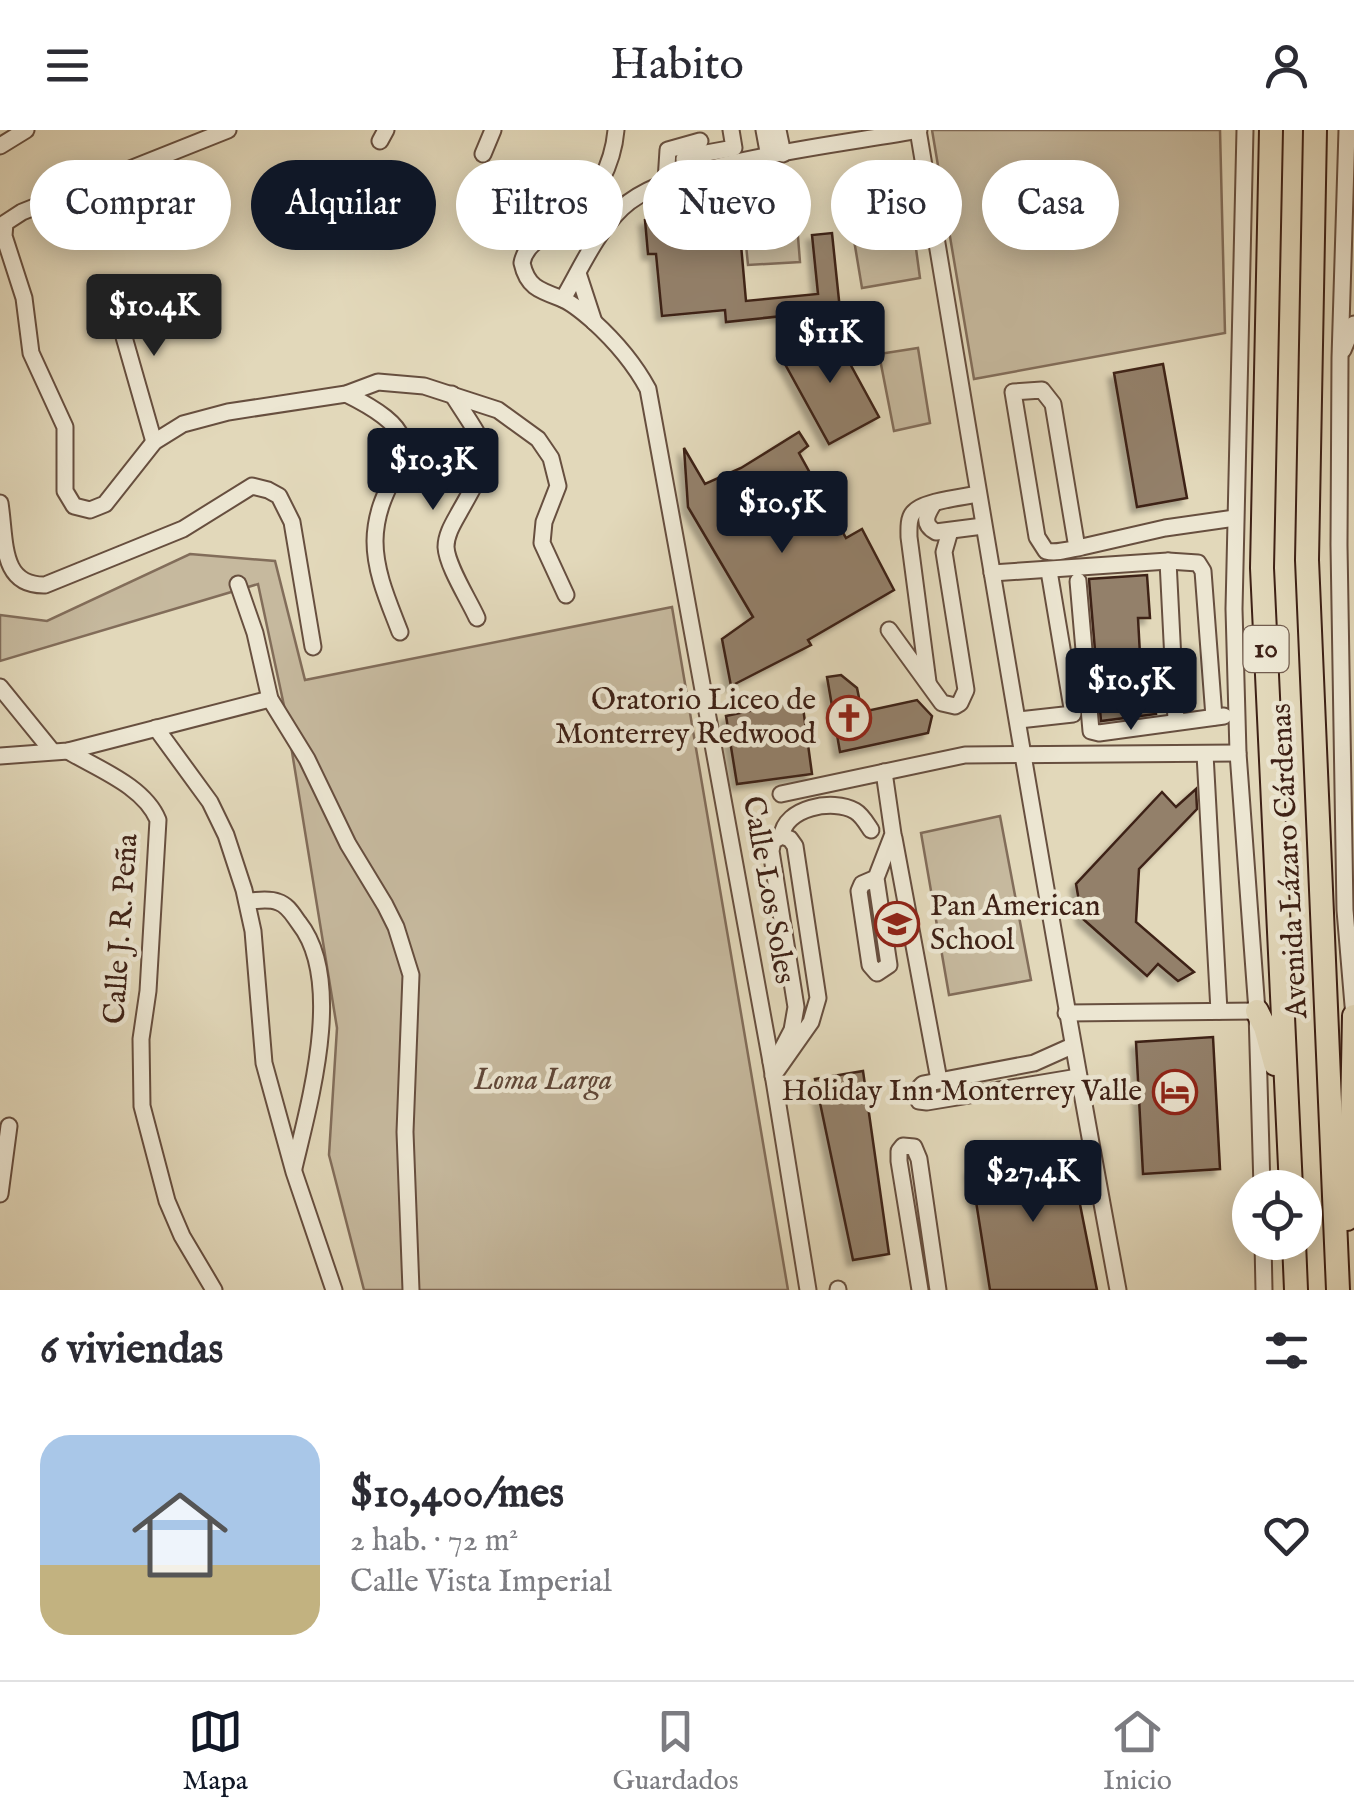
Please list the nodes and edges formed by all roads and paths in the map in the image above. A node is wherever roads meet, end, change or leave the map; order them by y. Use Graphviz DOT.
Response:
graph roads {
  1 [pos="26,130"];
  2 [pos="228,130"];
  3 [pos="492,130"];
  4 [pos="616,130"];
  5 [pos="731,130"];
  6 [pos="764,130"];
  7 [pos="778,130"];
  8 [pos="1245,130"];
  9 [pos="1270,130"];
  10 [pos="1315,130"];
  11 [pos="1346,130"];
  12 [pos="913,131"];
  13 [pos="700,140"];
  14 [pos="0,146"];
  15 [pos="483,154"];
  16 [pos="1350,154"];
  17 [pos="776,155"];
  18 [pos="667,160"];
  19 [pos="684,160"];
  20 [pos="754,160"];
  21 [pos="643,193"];
  22 [pos="578,273"];
  23 [pos="110,288"];
  24 [pos="563,299"];
  25 [pos="594,322"];
  26 [pos="1354,324"];
  27 [pos="1340,358"];
  28 [pos="346,394"];
  29 [pos="452,394"];
  30 [pos="154,442"];
  31 [pos="1347,472"];
  32 [pos="978,494"];
  33 [pos="0,503"];
  34 [pos="934,503"];
  35 [pos="1235,518"];
  36 [pos="983,526"];
  37 [pos="950,531"];
  38 [pos="1347,543"];
  39 [pos="1076,548"];
  40 [pos="1168,562"];
  41 [pos="1049,570"];
  42 [pos="992,574"];
  43 [pos="1078,581"];
  44 [pos="238,584"];
  45 [pos="1347,585"];
  46 [pos="566,595"];
  47 [pos="477,618"];
  48 [pos="888,630"];
  49 [pos="400,632"];
  50 [pos="313,648"];
  51 [pos="929,686"];
  52 [pos="0,687"];
  53 [pos="270,700"];
  54 [pos="1236,710"];
  55 [pos="1214,712"];
  56 [pos="1349,719"];
  57 [pos="1019,720"];
  58 [pos="1176,720"];
  59 [pos="156,728"];
  60 [pos="60,751"];
  61 [pos="1025,753"];
  62 [pos="1238,753"];
  63 [pos="1205,754"];
  64 [pos="0,756"];
  65 [pos="884,772"];
  66 [pos="781,794"];
  67 [pos="1350,809"];
  68 [pos="871,830"];
  69 [pos="893,834"];
  70 [pos="782,836"];
  71 [pos="876,878"];
  72 [pos="247,901"];
  73 [pos="1350,910"];
  74 [pos="816,1010"];
  75 [pos="1219,1011"];
  76 [pos="1257,1011"];
  77 [pos="1066,1013"];
  78 [pos="796,1014"];
  79 [pos="1354,1017"];
  80 [pos="1072,1046"];
  81 [pos="1034,1063"];
  82 [pos="772,1069"];
  83 [pos="1078,1077"];
  84 [pos="938,1080"];
  85 [pos="1040,1083"];
  86 [pos="9,1126"];
  87 [pos="1261,1170"];
  88 [pos="1290,1170"];
  89 [pos="1291,1170"];
  90 [pos="294,1172"];
  91 [pos="0,1194"];
  92 [pos="1337,1246"];
  93 [pos="1263,1260"];
  94 [pos="1295,1260"];
  95 [pos="214,1290"];
  96 [pos="334,1290"];
  97 [pos="412,1290"];
  98 [pos="808,1290"];
  99 [pos="920,1290"];
  100 [pos="938,1290"];
  101 [pos="1118,1290"];
  102 [pos="1264,1290"];
  103 [pos="1296,1290"];
  104 [pos="1338,1290"];
  1 -- 14 [label="street"];
  2 -- 30 [label="street"];
  3 -- 15 [label="street"];
  4 -- 24 [label="street, Calle Los Soles"];
  5 -- 19 [label="street"];
  6 -- 17 [label="street"];
  7 -- 17 [label="street"];
  8 -- 35 [label="street, Avenida Lázaro Cárdenas"];
  9 -- 89 [label="highway, Avenida Lázaro Cárdenas / 10"];
  10 -- 92 [label="highway, Avenida Lázaro Cárdenas / 10"];
  11 -- 16 [label="street, Avenida Lázaro Cárdenas"];
  12 -- 17 [label="street"];
  12 -- 32 [label="street"];
  13 -- 18 [label="street"];
  16 -- 27 [label="street, Avenida Lázaro Cárdenas"];
  17 -- 20 [label="street"];
  21 -- 22 [label="street"];
  22 -- 24 [label="street"];
  22 -- 25 [label="street"];
  23 -- 30 [label="street"];
  24 -- 25 [label="street, Calle Los Soles"];
  25 -- 82 [label="street, Calle Los Soles"];
  26 -- 27 [label="street"];
  27 -- 31 [label="street, Avenida Lázaro Cárdenas"];
  28 -- 29 [label="street"];
  28 -- 30 [label="street"];
  28 -- 49 [label="street"];
  29 -- 46 [label="street"];
  29 -- 47 [label="street"];
  31 -- 38 [label="street, Avenida Lázaro Cárdenas"];
  32 -- 34 [label="street"];
  32 -- 36 [label="street"];
  33 -- 50 [label="street"];
  34 -- 37 [label="street"];
  34 -- 51 [label="street"];
  35 -- 39 [label="street"];
  35 -- 54 [label="street, Avenida Lázaro Cárdenas"];
  36 -- 37 [label="street"];
  36 -- 42 [label="street"];
  37 -- 51 [label="street"];
  38 -- 45 [label="street, Avenida Lázaro Cárdenas"];
  39 -- 39 [label="street"];
  40 -- 41 [label="street"];
  40 -- 55 [label="street"];
  40 -- 58 [label="street"];
  41 -- 42 [label="street"];
  41 -- 57 [label="street"];
  42 -- 57 [label="street"];
  43 -- 58 [label="street"];
  44 -- 53 [label="street"];
  45 -- 56 [label="street, Avenida Lázaro Cárdenas"];
  48 -- 51 [label="street"];
  52 -- 60 [label="street, Calle J. R. Peña"];
  53 -- 59 [label="street"];
  53 -- 97 [label="street"];
  54 -- 55 [label="street"];
  54 -- 62 [label="street, Avenida Lázaro Cárdenas"];
  55 -- 58 [label="street"];
  56 -- 67 [label="street, Avenida Lázaro Cárdenas"];
  57 -- 61 [label="street"];
  59 -- 60 [label="street"];
  59 -- 72 [label="street"];
  60 -- 64 [label="street"];
  60 -- 95 [label="street, Calle J. R. Peña"];
  61 -- 63 [label="street"];
  61 -- 65 [label="street"];
  61 -- 77 [label="street"];
  62 -- 63 [label="street"];
  62 -- 76 [label="street, Avenida Lázaro Cárdenas"];
  63 -- 75 [label="street"];
  65 -- 66 [label="street"];
  65 -- 69 [label="street"];
  67 -- 73 [label="street, Avenida Lázaro Cárdenas"];
  68 -- 70 [label="street"];
  69 -- 71 [label="street"];
  69 -- 84 [label="street"];
  70 -- 74 [label="street"];
  70 -- 78 [label="street"];
  71 -- 71 [label="street"];
  72 -- 90 [label="street"];
  72 -- 90 [label="street"];
  73 -- 79 [label="street, Avenida Lázaro Cárdenas"];
  74 -- 78 [label="street"];
  74 -- 82 [label="street"];
  75 -- 76 [label="street"];
  75 -- 77 [label="street"];
  76 -- 87 [label="street, Avenida Lázaro Cárdenas"];
  76 -- 88 [label="highway"];
  77 -- 80 [label="street"];
  78 -- 82 [label="street"];
  79 -- 92 [label="highway"];
  80 -- 81 [label="street"];
  80 -- 83 [label="street"];
  81 -- 84 [label="street"];
  81 -- 85 [label="street"];
  82 -- 98 [label="street, Calle Los Soles"];
  83 -- 85 [label="street"];
  83 -- 101 [label="street"];
  84 -- 85 [label="street"];
  86 -- 91 [label="street"];
  90 -- 96 [label="street"];
  92 -- 104 [label="highway, Avenida Lázaro Cárdenas / 10"];
  93 -- 102 [label="street"];
  94 -- 103 [label="highway"];
  99 -- 100 [label="street"];
}
